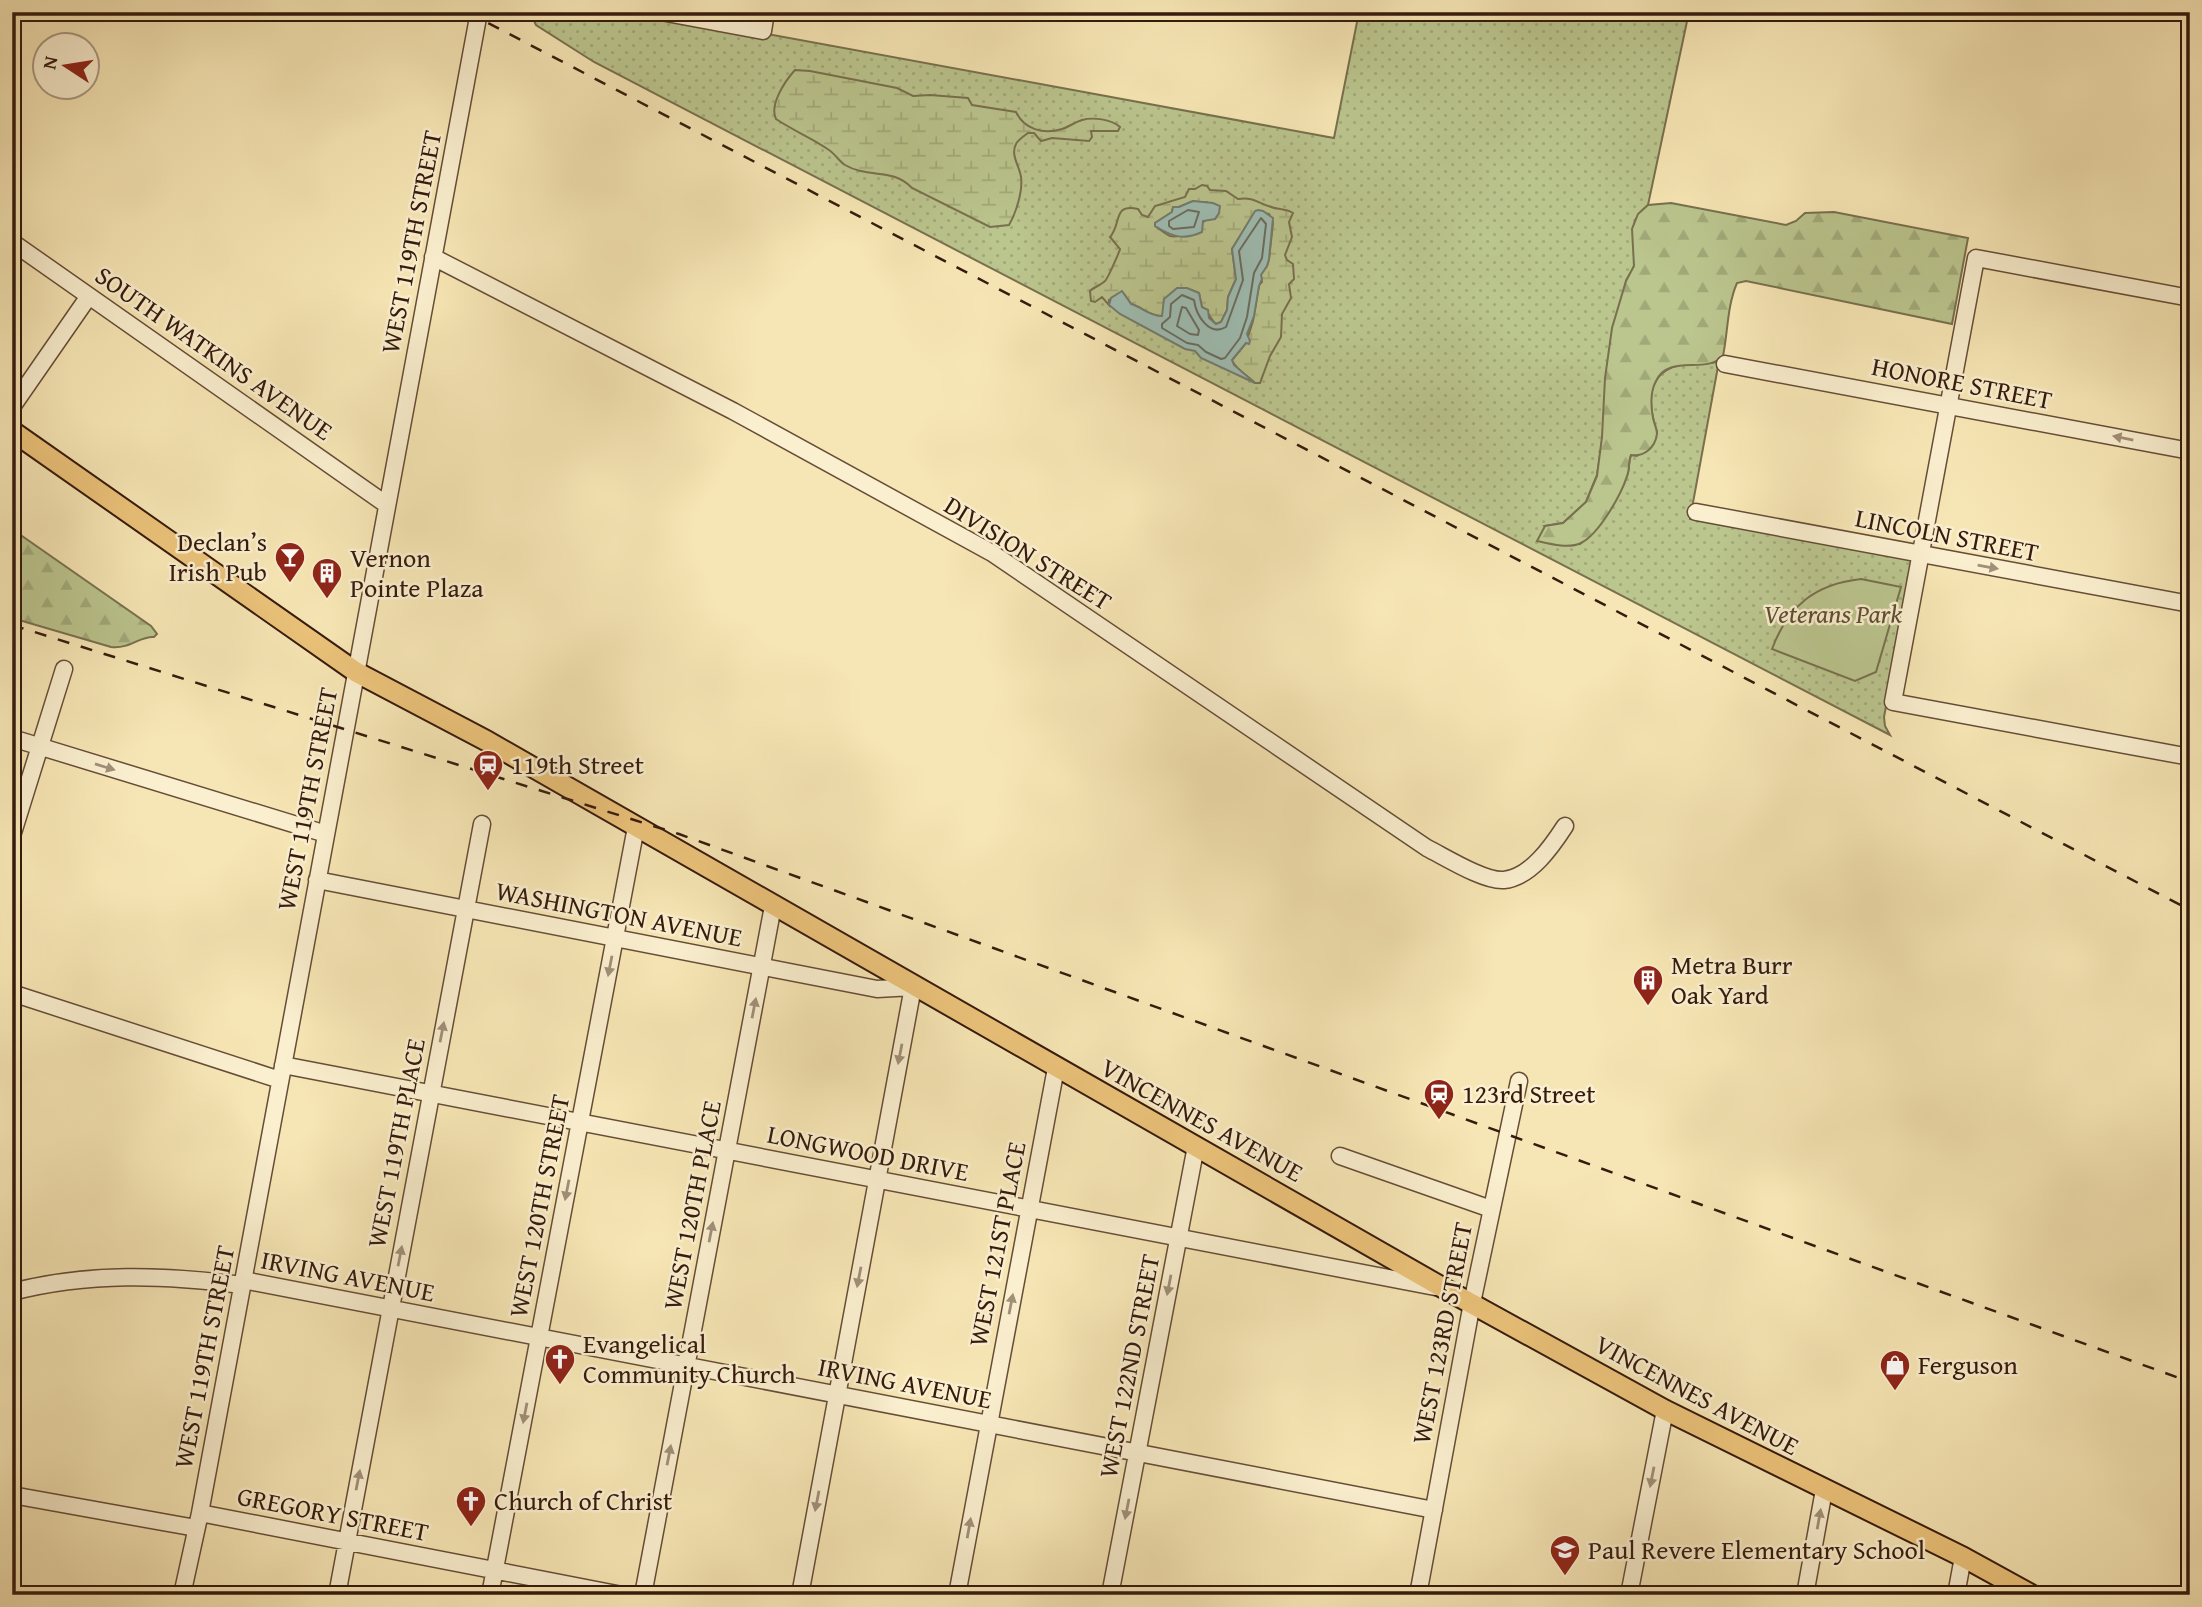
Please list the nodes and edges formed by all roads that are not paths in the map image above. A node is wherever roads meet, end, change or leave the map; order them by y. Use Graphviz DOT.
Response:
graph roads {
  1 [pos="479,12"];
  2 [pos="661,12"];
  3 [pos="766,12"];
  4 [pos="12,242"];
  5 [pos="433,257"];
  6 [pos="89,296"];
  7 [pos="2190,298"];
  8 [pos="1725,364"];
  9 [pos="1948,406"];
  10 [pos="12,407"];
  11 [pos="12,431"];
  12 [pos="2190,451"];
  13 [pos="387,505"];
  14 [pos="1696,512"];
  15 [pos="1921,555"];
  16 [pos="2190,604"];
  17 [pos="64,669"];
  18 [pos="356,672"];
  19 [pos="12,738"];
  20 [pos="40,747"];
  21 [pos="2190,757"];
  22 [pos="482,824"];
  23 [pos="1565,826"];
  24 [pos="636,827"];
  25 [pos="326,834"];
  26 [pos="12,836"];
  27 [pos="317,880"];
  28 [pos="773,906"];
  29 [pos="465,909"];
  30 [pos="615,938"];
  31 [pos="761,967"];
  32 [pos="913,986"];
  33 [pos="12,993"];
  34 [pos="1056,1068"];
  35 [pos="282,1072"];
  36 [pos="1519,1081"];
  37 [pos="430,1093"];
  38 [pos="580,1123"];
  39 [pos="1196,1146"];
  40 [pos="727,1150"];
  41 [pos="1340,1156"];
  42 [pos="877,1179"];
  43 [pos="1491,1209"];
  44 [pos="1029,1210"];
  45 [pos="1178,1238"];
  46 [pos="242,1283"];
  47 [pos="1445,1289"];
  48 [pos="12,1292"];
  49 [pos="1472,1303"];
  50 [pos="390,1309"];
  51 [pos="539,1338"];
  52 [pos="686,1366"];
  53 [pos="837,1395"];
  54 [pos="1665,1410"];
  55 [pos="988,1424"];
  56 [pos="1137,1453"];
  57 [pos="1824,1490"];
  58 [pos="12,1495"];
  59 [pos="1434,1510"];
  60 [pos="198,1520"];
  61 [pos="347,1541"];
  62 [pos="1963,1558"];
  63 [pos="495,1570"];
  64 [pos="182,1595"];
  65 [pos="337,1595"];
  66 [pos="490,1595"];
  67 [pos="622,1595"];
  68 [pos="643,1595"];
  69 [pos="800,1595"];
  70 [pos="957,1595"];
  71 [pos="1110,1595"];
  72 [pos="1418,1595"];
  73 [pos="1629,1595"];
  74 [pos="1805,1595"];
  75 [pos="1956,1595"];
  76 [pos="2032,1595"];
  1 -- 5 [label="street, WEST 119TH STREET"];
  2 -- 3 [label="street"];
  4 -- 6 [label="street, SOUTH WATKINS AVENUE"];
  5 -- 13 [label="street, WEST 119TH STREET"];
  5 -- 23 [label="street, DIVISION STREET"];
  6 -- 10 [label="street"];
  6 -- 13 [label="street, SOUTH WATKINS AVENUE"];
  7 -- 9 [label="street"];
  8 -- 9 [label="street, HONORE STREET"];
  12 -- 9 [label="street, HONORE STREET, one-way"];
  9 -- 15 [label="street"];
  11 -- 18 [label="main road, VINCENNES AVENUE"];
  13 -- 18 [label="street, WEST 119TH STREET"];
  14 -- 15 [label="street, LINCOLN STREET"];
  15 -- 16 [label="street, LINCOLN STREET, one-way"];
  15 -- 21 [label="street"];
  17 -- 20 [label="street"];
  18 -- 24 [label="main road, VINCENNES AVENUE"];
  18 -- 25 [label="street, WEST 119TH STREET"];
  19 -- 20 [label="street"];
  20 -- 25 [label="street, one-way"];
  20 -- 26 [label="street"];
  22 -- 29 [label="street, WEST 119TH PLACE"];
  24 -- 28 [label="main road, VINCENNES AVENUE"];
  24 -- 30 [label="street, WEST 120TH STREET"];
  25 -- 27 [label="street, WEST 119TH STREET"];
  27 -- 29 [label="street, WASHINGTON AVENUE"];
  27 -- 35 [label="street, WEST 119TH STREET"];
  28 -- 31 [label="street, WEST 120TH PLACE"];
  28 -- 32 [label="main road, VINCENNES AVENUE"];
  29 -- 30 [label="street, WASHINGTON AVENUE"];
  37 -- 29 [label="street, WEST 119TH PLACE, one-way"];
  30 -- 31 [label="street, WASHINGTON AVENUE"];
  30 -- 38 [label="street, WEST 120TH STREET, one-way"];
  31 -- 32 [label="street, WASHINGTON AVENUE"];
  40 -- 31 [label="street, WEST 120TH PLACE, one-way"];
  32 -- 34 [label="main road, VINCENNES AVENUE"];
  32 -- 42 [label="street, one-way"];
  33 -- 35 [label="street, LONGWOOD DRIVE"];
  34 -- 39 [label="main road, VINCENNES AVENUE"];
  34 -- 44 [label="street, WEST 121ST PLACE"];
  35 -- 37 [label="street, LONGWOOD DRIVE"];
  35 -- 46 [label="street, WEST 119TH STREET"];
  36 -- 43 [label="street, WEST 123RD STREET"];
  37 -- 38 [label="street, LONGWOOD DRIVE"];
  50 -- 37 [label="street, WEST 119TH PLACE, one-way"];
  38 -- 40 [label="street, LONGWOOD DRIVE"];
  38 -- 51 [label="street, WEST 120TH STREET, one-way"];
  39 -- 45 [label="street, WEST 122ND STREET"];
  39 -- 47 [label="main road, VINCENNES AVENUE"];
  40 -- 42 [label="street, LONGWOOD DRIVE"];
  52 -- 40 [label="street, WEST 120TH PLACE, one-way"];
  41 -- 43 [label="street"];
  42 -- 44 [label="street, LONGWOOD DRIVE"];
  42 -- 53 [label="street, one-way"];
  43 -- 49 [label="street, WEST 123RD STREET"];
  44 -- 45 [label="street, LONGWOOD DRIVE"];
  55 -- 44 [label="street, WEST 121ST PLACE, one-way"];
  45 -- 47 [label="street, LONGWOOD DRIVE"];
  45 -- 56 [label="street, WEST 122ND STREET, one-way"];
  46 -- 48 [label="street, IRVING AVENUE"];
  46 -- 50 [label="street, IRVING AVENUE"];
  46 -- 60 [label="street, WEST 119TH STREET"];
  47 -- 49 [label="main road, VINCENNES AVENUE"];
  49 -- 54 [label="main road, VINCENNES AVENUE"];
  49 -- 59 [label="street, WEST 123RD STREET"];
  50 -- 51 [label="street, IRVING AVENUE"];
  61 -- 50 [label="street, WEST 119TH PLACE, one-way"];
  51 -- 52 [label="street, IRVING AVENUE"];
  51 -- 63 [label="street, WEST 120TH STREET, one-way"];
  52 -- 53 [label="street, IRVING AVENUE"];
  68 -- 52 [label="street, WEST 120TH PLACE, one-way"];
  53 -- 55 [label="street, IRVING AVENUE"];
  53 -- 69 [label="street, one-way"];
  54 -- 57 [label="main road, VINCENNES AVENUE"];
  54 -- 73 [label="street, one-way"];
  55 -- 56 [label="street, IRVING AVENUE"];
  70 -- 55 [label="street, WEST 121ST PLACE, one-way"];
  56 -- 59 [label="street, IRVING AVENUE"];
  56 -- 71 [label="street, WEST 122ND STREET, one-way"];
  57 -- 62 [label="main road, VINCENNES AVENUE"];
  74 -- 57 [label="street, one-way"];
  58 -- 60 [label="street, GREGORY STREET"];
  59 -- 72 [label="street, WEST 123RD STREET"];
  60 -- 61 [label="street, GREGORY STREET"];
  60 -- 64 [label="street, WEST 119TH STREET"];
  61 -- 63 [label="street, GREGORY STREET"];
  61 -- 65 [label="street, WEST 119TH PLACE"];
  62 -- 75 [label="street"];
  62 -- 76 [label="main road, VINCENNES AVENUE"];
  63 -- 66 [label="street, WEST 120TH STREET"];
  63 -- 67 [label="street, GREGORY STREET"];
}
